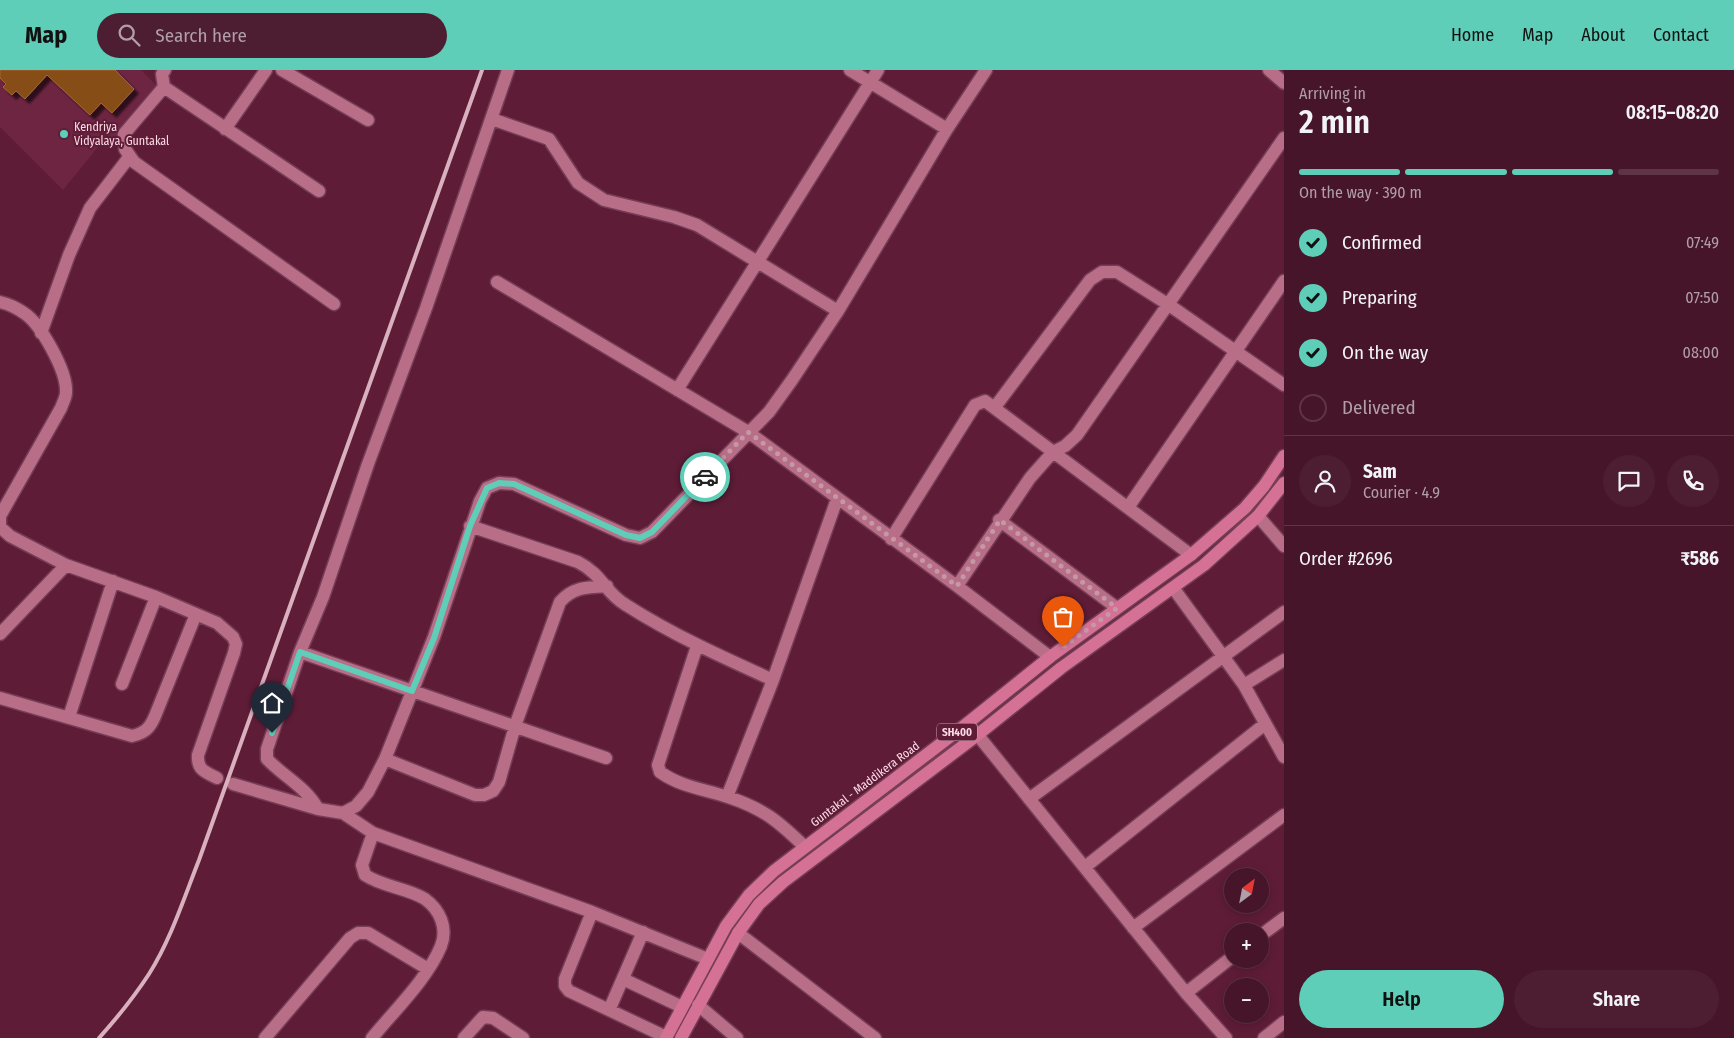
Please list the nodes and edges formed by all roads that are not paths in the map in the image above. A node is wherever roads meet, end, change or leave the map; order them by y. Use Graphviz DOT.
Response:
graph roads {
  1 [pos="165,70"];
  2 [pos="266,70"];
  3 [pos="282,70"];
  4 [pos="508,70"];
  5 [pos="850,70"];
  6 [pos="878,70"];
  7 [pos="986,70"];
  8 [pos="1269,70"];
  9 [pos="870,83"];
  10 [pos="1284,83"];
  11 [pos="164,87"];
  12 [pos="492,119"];
  13 [pos="368,120"];
  14 [pos="225,129"];
  15 [pos="947,129"];
  16 [pos="1284,138"];
  17 [pos="130,156"];
  18 [pos="319,191"];
  19 [pos="758,261"];
  20 [pos="1284,281"];
  21 [pos="497,282"];
  22 [pos="0,302"];
  23 [pos="334,304"];
  24 [pos="1169,305"];
  25 [pos="838,311"];
  26 [pos="42,333"];
  27 [pos="1235,352"];
  28 [pos="1284,385"];
  29 [pos="677,390"];
  30 [pos="995,407"];
  31 [pos="748,432"];
  32 [pos="1053,452"];
  33 [pos="1284,456"];
  34 [pos="1284,484"];
  35 [pos="836,499"];
  36 [pos="1129,506"];
  37 [pos="1258,516"];
  38 [pos="1000,520"];
  39 [pos="470,526"];
  40 [pos="891,539"];
  41 [pos="1284,546"];
  42 [pos="1191,555"];
  43 [pos="66,565"];
  44 [pos="113,581"];
  45 [pos="606,586"];
  46 [pos="957,586"];
  47 [pos="1174,589"];
  48 [pos="156,597"];
  49 [pos="1117,608"];
  50 [pos="1284,612"];
  51 [pos="196,614"];
  52 [pos="0,634"];
  53 [pos="697,646"];
  54 [pos="300,652"];
  55 [pos="1224,656"];
  56 [pos="1050,657"];
  57 [pos="1284,660"];
  58 [pos="773,680"];
  59 [pos="122,684"];
  60 [pos="1244,685"];
  61 [pos="412,691"];
  62 [pos="0,698"];
  63 [pos="70,718"];
  64 [pos="968,723"];
  65 [pos="1265,724"];
  66 [pos="515,726"];
  67 [pos="976,736"];
  68 [pos="1284,757"];
  69 [pos="606,758"];
  70 [pos="385,760"];
  71 [pos="217,778"];
  72 [pos="233,784"];
  73 [pos="727,797"];
  74 [pos="1029,799"];
  75 [pos="318,809"];
  76 [pos="343,813"];
  77 [pos="1284,815"];
  78 [pos="373,833"];
  79 [pos="805,847"];
  80 [pos="1085,867"];
  81 [pos="592,912"];
  82 [pos="1284,918"];
  83 [pos="1133,928"];
  84 [pos="1269,929"];
  85 [pos="643,932"];
  86 [pos="738,933"];
  87 [pos="708,959"];
  88 [pos="1224,963"];
  89 [pos="428,969"];
  90 [pos="623,979"];
  91 [pos="1186,993"];
  92 [pos="698,1005"];
  93 [pos="682,1007"];
  94 [pos="610,1008"];
  95 [pos="1284,1022"];
  96 [pos="666,1037"];
  97 [pos="265,1038"];
  98 [pos="372,1038"];
  99 [pos="464,1038"];
  100 [pos="523,1038"];
  101 [pos="681,1038"];
  102 [pos="737,1038"];
  103 [pos="875,1038"];
  104 [pos="1226,1038"];
  105 [pos="1264,1038"];
  1 -- 11 [label="street"];
  2 -- 14 [label="street"];
  3 -- 13 [label="street"];
  4 -- 12 [label="street"];
  5 -- 9 [label="street"];
  6 -- 9 [label="street"];
  7 -- 15 [label="street"];
  8 -- 10 [label="street"];
  9 -- 15 [label="street"];
  9 -- 19 [label="street"];
  11 -- 14 [label="street"];
  11 -- 17 [label="street"];
  12 -- 19 [label="street"];
  12 -- 54 [label="street"];
  14 -- 18 [label="street"];
  15 -- 25 [label="street"];
  16 -- 24 [label="street"];
  17 -- 23 [label="street"];
  17 -- 26 [label="street"];
  19 -- 25 [label="street"];
  19 -- 29 [label="street"];
  20 -- 27 [label="street"];
  21 -- 29 [label="street"];
  22 -- 26 [label="street"];
  24 -- 27 [label="street"];
  24 -- 30 [label="street"];
  24 -- 32 [label="street"];
  25 -- 31 [label="street"];
  26 -- 43 [label="street"];
  27 -- 28 [label="street"];
  27 -- 36 [label="street"];
  29 -- 31 [label="street"];
  30 -- 32 [label="street"];
  30 -- 40 [label="street"];
  31 -- 35 [label="street"];
  31 -- 39 [label="street"];
  32 -- 36 [label="street"];
  32 -- 38 [label="street"];
  33 -- 42 [label="main road, Guntakal - Maddikera Road / SH400"];
  34 -- 37 [label="main road, SH400"];
  35 -- 40 [label="street"];
  35 -- 58 [label="street"];
  36 -- 42 [label="street"];
  37 -- 41 [label="street"];
  37 -- 47 [label="main road, SH400"];
  38 -- 46 [label="street"];
  38 -- 49 [label="street"];
  39 -- 45 [label="street"];
  39 -- 61 [label="street"];
  40 -- 46 [label="street"];
  42 -- 49 [label="main road, Guntakal - Maddikera Road / SH400"];
  43 -- 44 [label="street"];
  43 -- 52 [label="street"];
  44 -- 48 [label="street"];
  44 -- 63 [label="street"];
  45 -- 53 [label="street"];
  45 -- 66 [label="street"];
  46 -- 56 [label="street"];
  47 -- 55 [label="street"];
  47 -- 67 [label="main road, SH400"];
  48 -- 51 [label="street"];
  48 -- 59 [label="street"];
  49 -- 56 [label="main road, Guntakal - Maddikera Road / SH400"];
  50 -- 55 [label="street"];
  51 -- 63 [label="street"];
  51 -- 71 [label="street"];
  53 -- 58 [label="street"];
  53 -- 73 [label="street"];
  54 -- 61 [label="street"];
  54 -- 75 [label="street"];
  55 -- 60 [label="street"];
  55 -- 74 [label="street"];
  56 -- 64 [label="main road, Guntakal - Maddikera Road / SH400"];
  57 -- 60 [label="street"];
  58 -- 73 [label="street"];
  60 -- 65 [label="street"];
  61 -- 66 [label="street"];
  61 -- 70 [label="street"];
  62 -- 63 [label="street"];
  64 -- 67 [label="street"];
  64 -- 79 [label="main road, Guntakal - Maddikera Road / SH400"];
  65 -- 68 [label="street"];
  65 -- 80 [label="street"];
  66 -- 69 [label="street"];
  66 -- 70 [label="street"];
  67 -- 74 [label="street"];
  67 -- 86 [label="main road, SH400"];
  70 -- 76 [label="street"];
  72 -- 75 [label="street"];
  73 -- 79 [label="street"];
  74 -- 80 [label="street"];
  75 -- 76 [label="street"];
  76 -- 78 [label="street"];
  77 -- 83 [label="street"];
  78 -- 81 [label="street"];
  78 -- 89 [label="street"];
  79 -- 87 [label="main road, Guntakal - Maddikera Road / SH400"];
  80 -- 83 [label="street"];
  81 -- 85 [label="street"];
  81 -- 94 [label="street"];
  82 -- 84 [label="street"];
  83 -- 91 [label="street"];
  85 -- 87 [label="street"];
  85 -- 90 [label="street"];
  86 -- 92 [label="main road, SH400"];
  86 -- 103 [label="street"];
  87 -- 93 [label="main road, Guntakal - Maddikera Road / SH400"];
  88 -- 91 [label="street"];
  89 -- 97 [label="street"];
  89 -- 98 [label="street"];
  90 -- 93 [label="street"];
  90 -- 94 [label="street"];
  91 -- 104 [label="street"];
  92 -- 101 [label="main road, SH400"];
  92 -- 102 [label="street"];
  93 -- 96 [label="main road, Guntakal - Maddikera Road / SH400"];
  94 -- 96 [label="street"];
  95 -- 105 [label="street"];
  99 -- 100 [label="street"];
}
